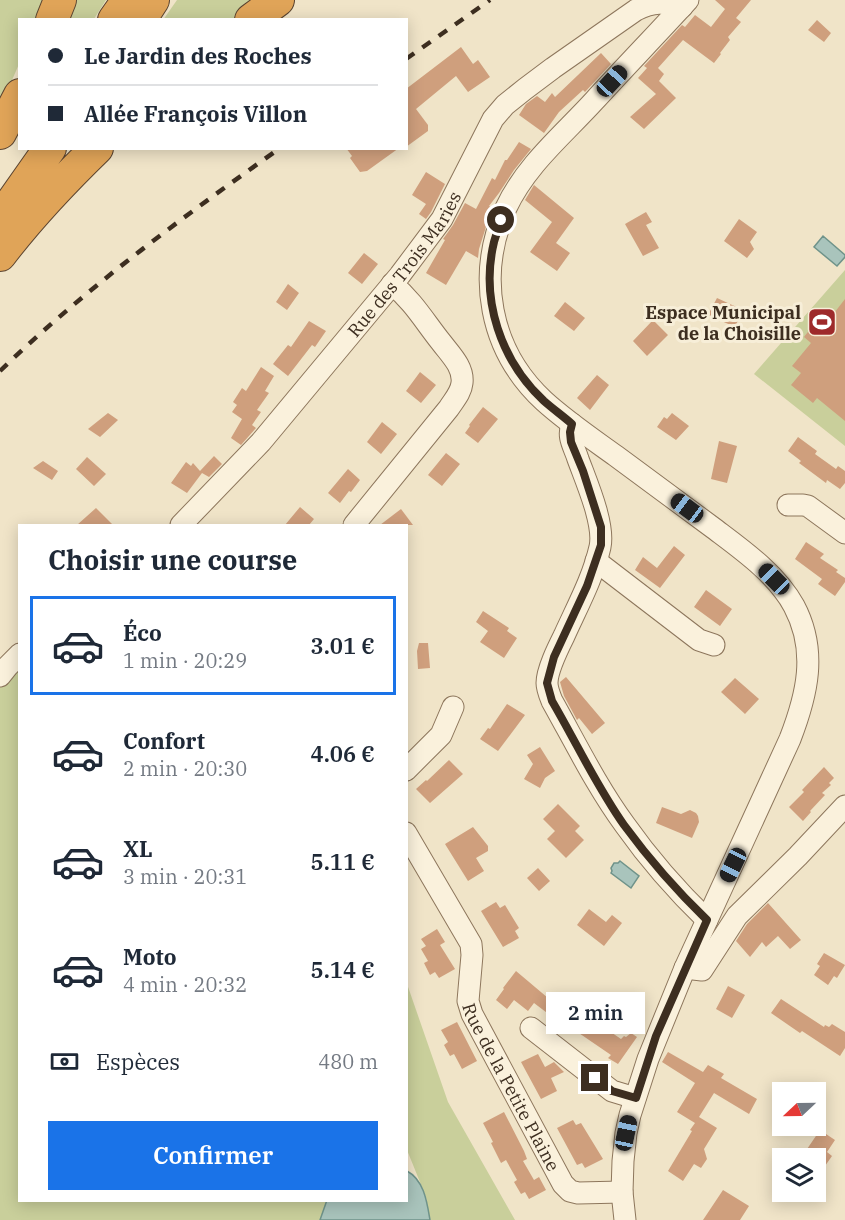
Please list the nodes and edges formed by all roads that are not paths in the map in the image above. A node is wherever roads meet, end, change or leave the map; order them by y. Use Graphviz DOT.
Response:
graph roads {
  1 [pos="60,0"];
  2 [pos="128,0"];
  3 [pos="153,0"];
  4 [pos="278,0"];
  5 [pos="685,3"];
  6 [pos="630,15"];
  7 [pos="53,18"];
  8 [pos="115,18"];
  9 [pos="141,18"];
  10 [pos="254,18"];
  11 [pos="650,40"];
  12 [pos="18,99"];
  13 [pos="0,133"];
  14 [pos="23,150"];
  15 [pos="49,150"];
  16 [pos="95,150"];
  17 [pos="0,184"];
  18 [pos="0,219"];
  19 [pos="0,255"];
  20 [pos="392,284"];
  21 [pos="572,424"];
  22 [pos="788,505"];
  23 [pos="182,524"];
  24 [pos="355,524"];
  25 [pos="845,533"];
  26 [pos="596,561"];
  27 [pos="714,645"];
  28 [pos="18,656"];
  29 [pos="0,676"];
  30 [pos="453,707"];
  31 [pos="408,768"];
  32 [pos="845,806"];
  33 [pos="408,836"];
  34 [pos="707,920"];
  35 [pos="685,968"];
  36 [pos="531,1028"];
  37 [pos="636,1098"];
  38 [pos="622,1192"];
  39 [pos="625,1220"];
  1 -- 7 [label="highway"];
  2 -- 8 [label="highway"];
  3 -- 9 [label="highway"];
  4 -- 10 [label="highway"];
  5 -- 6 [label="street, Rue des Trois Maries"];
  5 -- 11 [label="street"];
  6 -- 11 [label="street"];
  6 -- 20 [label="street, Rue des Trois Maries"];
  11 -- 21 [label="street"];
  12 -- 13 [label="highway"];
  14 -- 17 [label="highway"];
  15 -- 18 [label="highway"];
  16 -- 19 [label="highway"];
  20 -- 23 [label="street, Rue des Trois Maries"];
  20 -- 24 [label="street"];
  21 -- 26 [label="street"];
  21 -- 34 [label="street"];
  22 -- 25 [label="street"];
  26 -- 27 [label="street"];
  26 -- 34 [label="street"];
  28 -- 29 [label="street"];
  30 -- 31 [label="street"];
  32 -- 35 [label="street"];
  33 -- 38 [label="street, Rue de la Petite Plaine"];
  34 -- 35 [label="street"];
  35 -- 37 [label="street"];
  36 -- 37 [label="street"];
  37 -- 38 [label="street"];
  38 -- 39 [label="street"];
}
